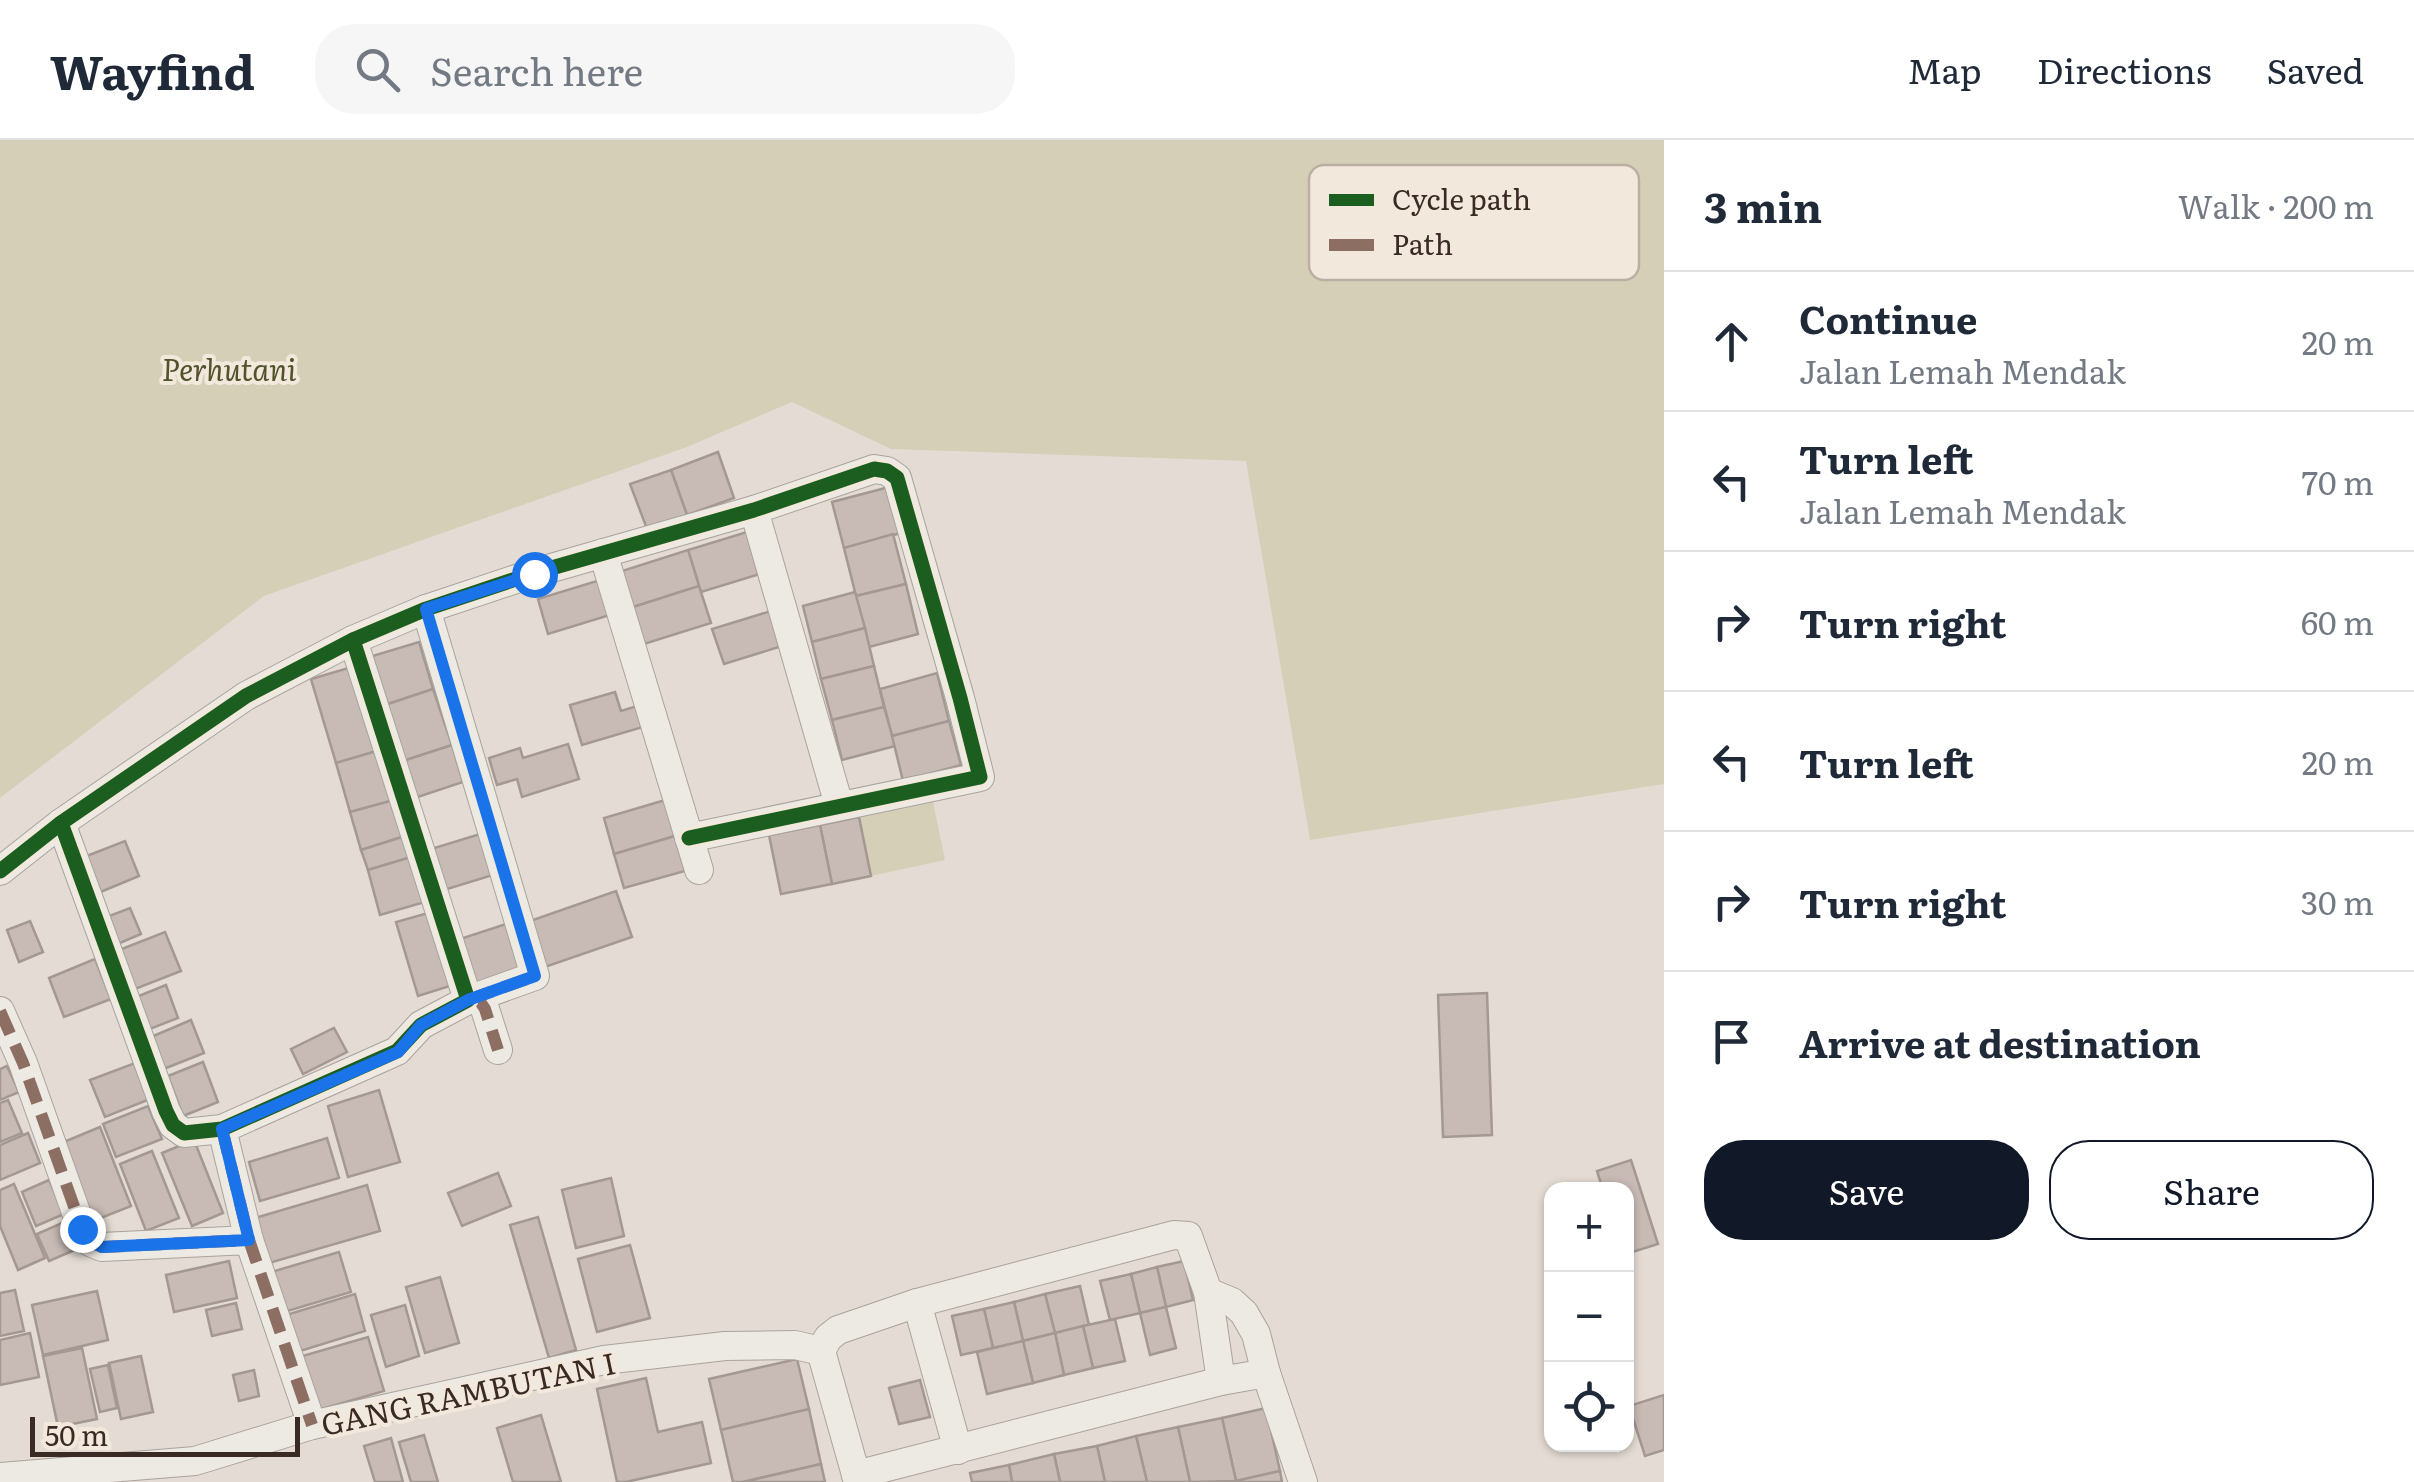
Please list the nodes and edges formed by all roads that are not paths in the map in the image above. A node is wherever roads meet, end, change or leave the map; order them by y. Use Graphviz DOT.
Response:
graph roads {
  1 [pos="754,510"];
  2 [pos="603,553"];
  3 [pos="426,609"];
  4 [pos="353,640"];
  5 [pos="839,805"];
  6 [pos="61,823"];
  7 [pos="689,838"];
  8 [pos="699,870"];
  9 [pos="0,871"];
  10 [pos="472,999"];
  11 [pos="0,1012"];
  12 [pos="498,1050"];
  13 [pos="222,1129"];
  14 [pos="249,1240"];
  15 [pos="1208,1292"];
  16 [pos="918,1303"];
  17 [pos="821,1351"];
  18 [pos="1266,1373"];
  19 [pos="1221,1381"];
  20 [pos="312,1425"];
  21 [pos="958,1450"];
  22 [pos="1,1472"];
  23 [pos="198,1472"];
  24 [pos="857,1478"];
  25 [pos="1302,1482"];
  1 -- 2 [label="street"];
  1 -- 5 [label="street"];
  1 -- 5 [label="street"];
  2 -- 3 [label="street"];
  2 -- 7 [label="street"];
  3 -- 4 [label="street"];
  3 -- 10 [label="street"];
  4 -- 6 [label="street"];
  4 -- 10 [label="street"];
  5 -- 7 [label="street"];
  6 -- 9 [label="street"];
  6 -- 13 [label="street"];
  7 -- 8 [label="street"];
  10 -- 12 [label="street"];
  10 -- 13 [label="street"];
  11 -- 14 [label="street"];
  13 -- 14 [label="street"];
  14 -- 20 [label="street"];
  15 -- 16 [label="street"];
  15 -- 18 [label="street"];
  15 -- 19 [label="street"];
  16 -- 17 [label="street"];
  16 -- 21 [label="street"];
  17 -- 20 [label="street, GANG RAMBUTAN I"];
  17 -- 24 [label="street"];
  18 -- 19 [label="street"];
  18 -- 25 [label="street"];
  19 -- 21 [label="street"];
  20 -- 23 [label="street, GANG RAMBUTAN I"];
  21 -- 24 [label="street"];
  22 -- 23 [label="street, GANG RAMBUTAN I"];
}
